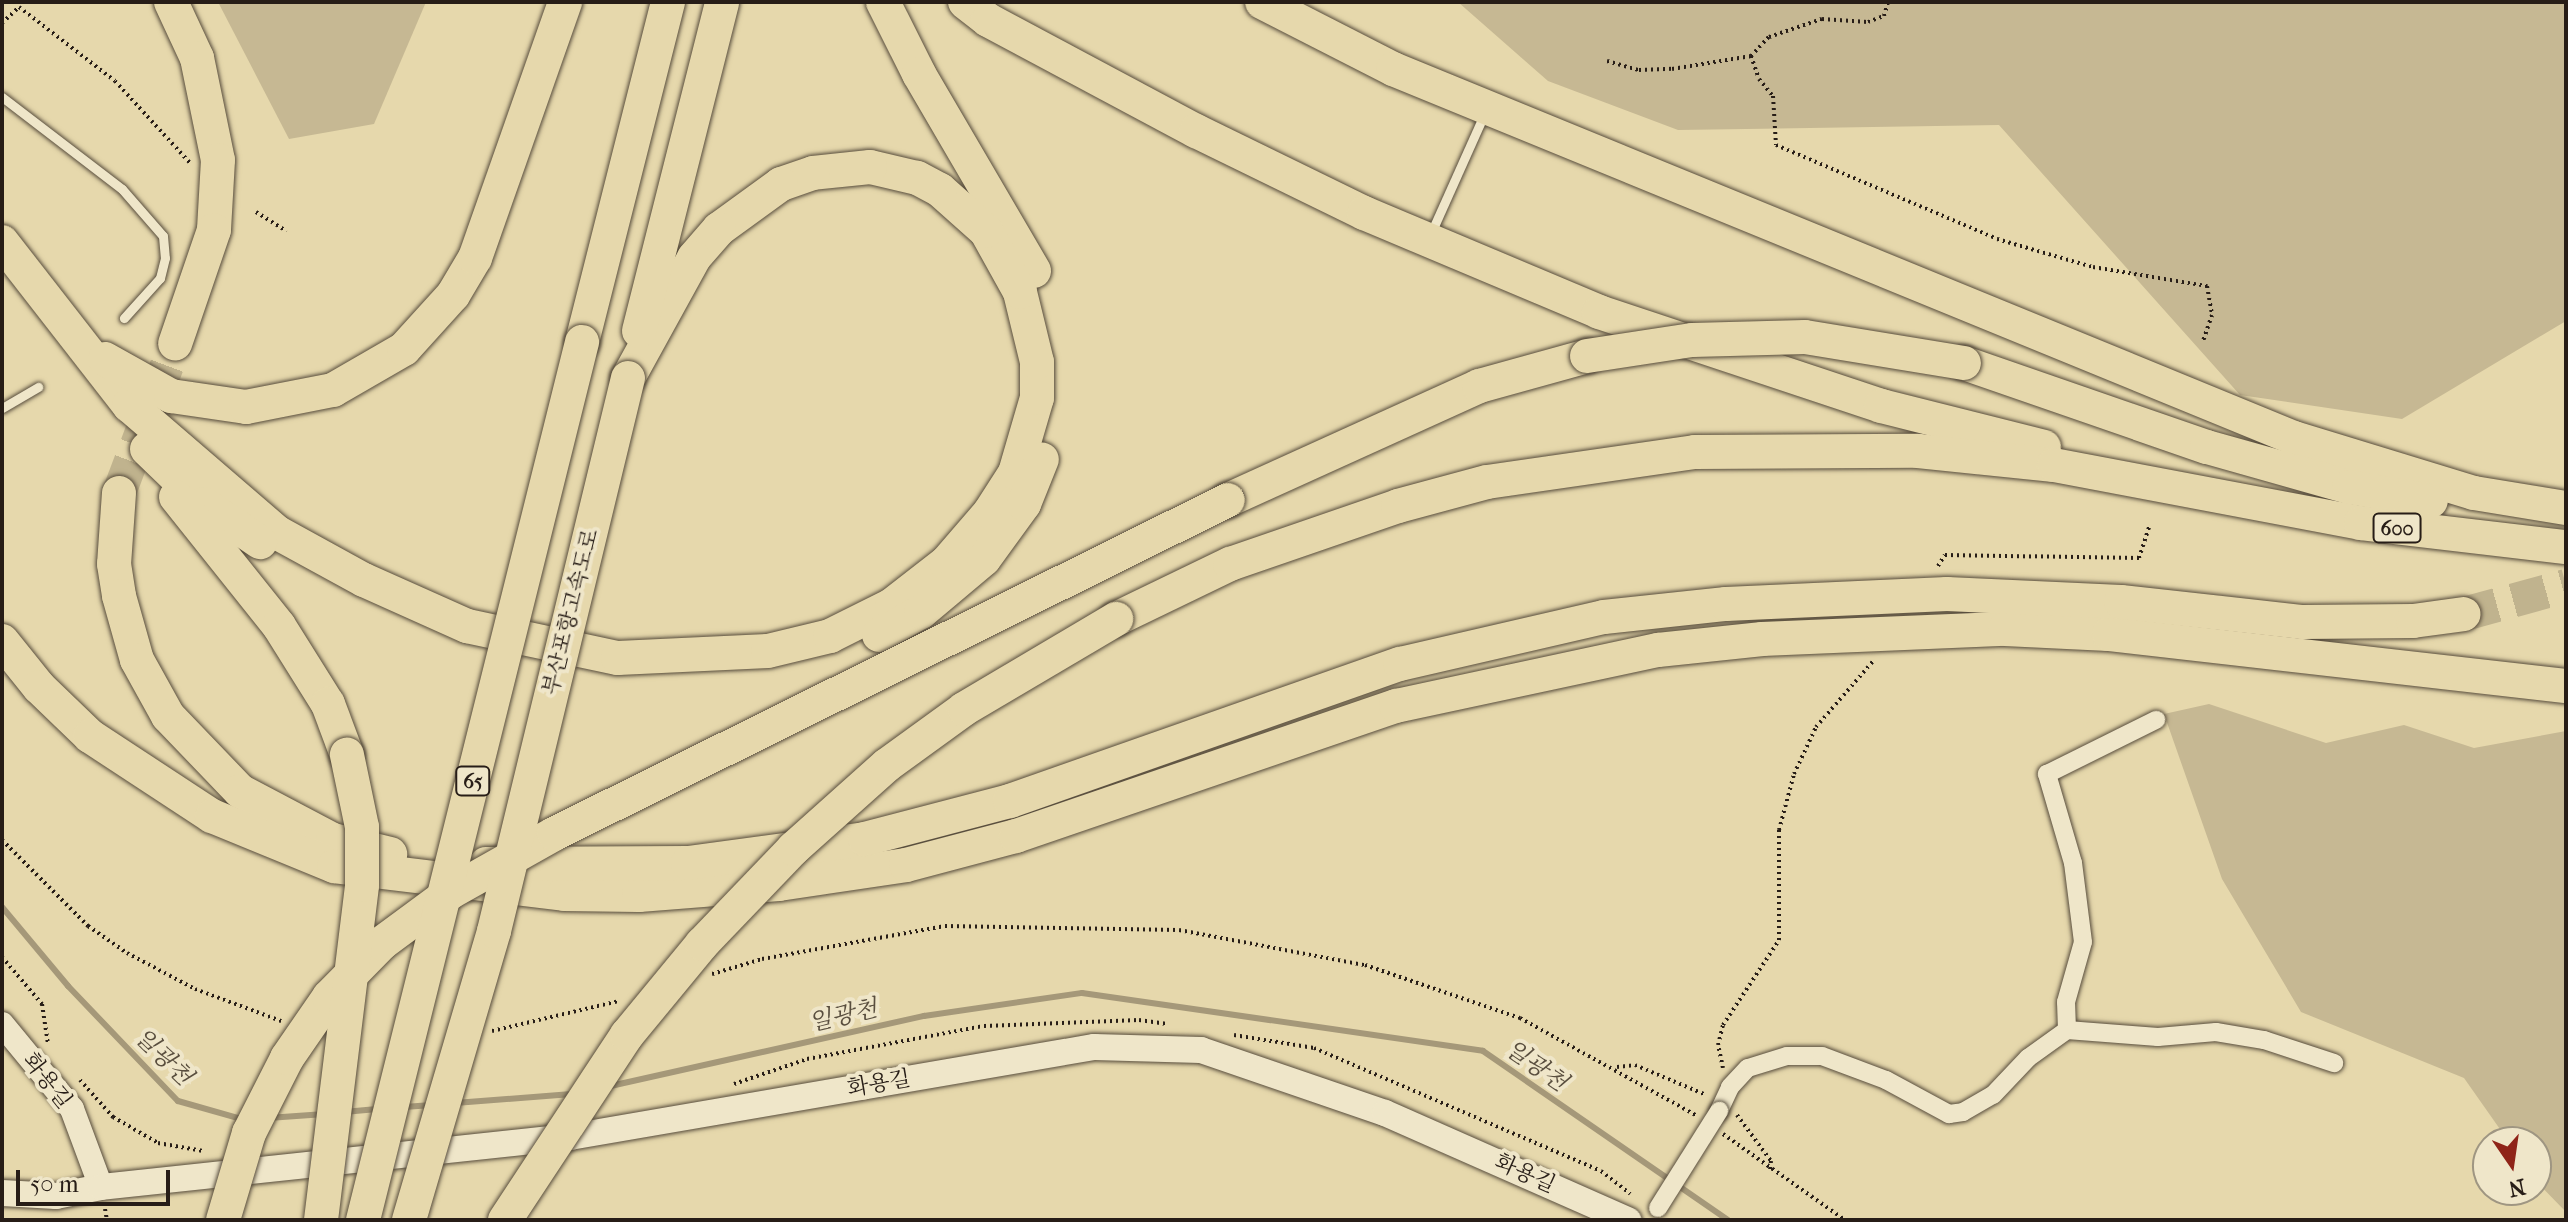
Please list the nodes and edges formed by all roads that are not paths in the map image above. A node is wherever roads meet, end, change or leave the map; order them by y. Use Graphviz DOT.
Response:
graph roads {
  1 [pos="171,2"];
  2 [pos="565,2"];
  3 [pos="668,2"];
  4 [pos="722,2"];
  5 [pos="883,2"];
  6 [pos="965,2"];
  7 [pos="1262,2"];
  8 [pos="2,97"];
  9 [pos="1487,108"];
  10 [pos="1428,240"];
  11 [pos="2,242"];
  12 [pos="2,280"];
  13 [pos="46,303"];
  14 [pos="124,318"];
  15 [pos="175,344"];
  16 [pos="628,378"];
  17 [pos="38,387"];
  18 [pos="2,408"];
  19 [pos="121,423"];
  20 [pos="119,493"];
  21 [pos="2230,498"];
  22 [pos="2566,508"];
  23 [pos="2566,517"];
  24 [pos="2566,547"];
  25 [pos="2464,614"];
  26 [pos="2,641"];
  27 [pos="2566,686"];
  28 [pos="2156,720"];
  29 [pos="2,1024"];
  30 [pos="2067,1030"];
  31 [pos="2334,1063"];
  32 [pos="101,1187"];
  33 [pos="2,1193"];
  34 [pos="1654,1214"];
  35 [pos="223,1220"];
  36 [pos="321,1220"];
  37 [pos="363,1220"];
  38 [pos="409,1220"];
  39 [pos="505,1220"];
  40 [pos="1628,1220"];
  1 -- 15 [label="highway"];
  2 -- 13 [label="highway"];
  3 -- 37 [label="highway, 65, bridge"];
  4 -- 16 [label="highway, 부산포항고속도로"];
  5 -- 19 [label="highway"];
  6 -- 10 [label="highway"];
  7 -- 9 [label="highway"];
  8 -- 14 [label="lane"];
  9 -- 10 [label="lane"];
  9 -- 22 [label="highway"];
  10 -- 21 [label="highway"];
  11 -- 13 [label="highway"];
  12 -- 19 [label="highway"];
  13 -- 16 [label="highway"];
  16 -- 38 [label="highway, 부산포항고속도로, bridge"];
  17 -- 18 [label="lane"];
  19 -- 36 [label="highway, bridge"];
  20 -- 25 [label="highway"];
  21 -- 24 [label="highway, 600"];
  21 -- 39 [label="highway, bridge"];
  23 -- 35 [label="highway, bridge"];
  26 -- 27 [label="highway"];
  28 -- 30 [label="street"];
  29 -- 32 [label="street, 화용길"];
  30 -- 31 [label="street"];
  30 -- 34 [label="street, bridge"];
  32 -- 33 [label="main road, 화용길"];
  32 -- 40 [label="main road, 화용길"];
}
